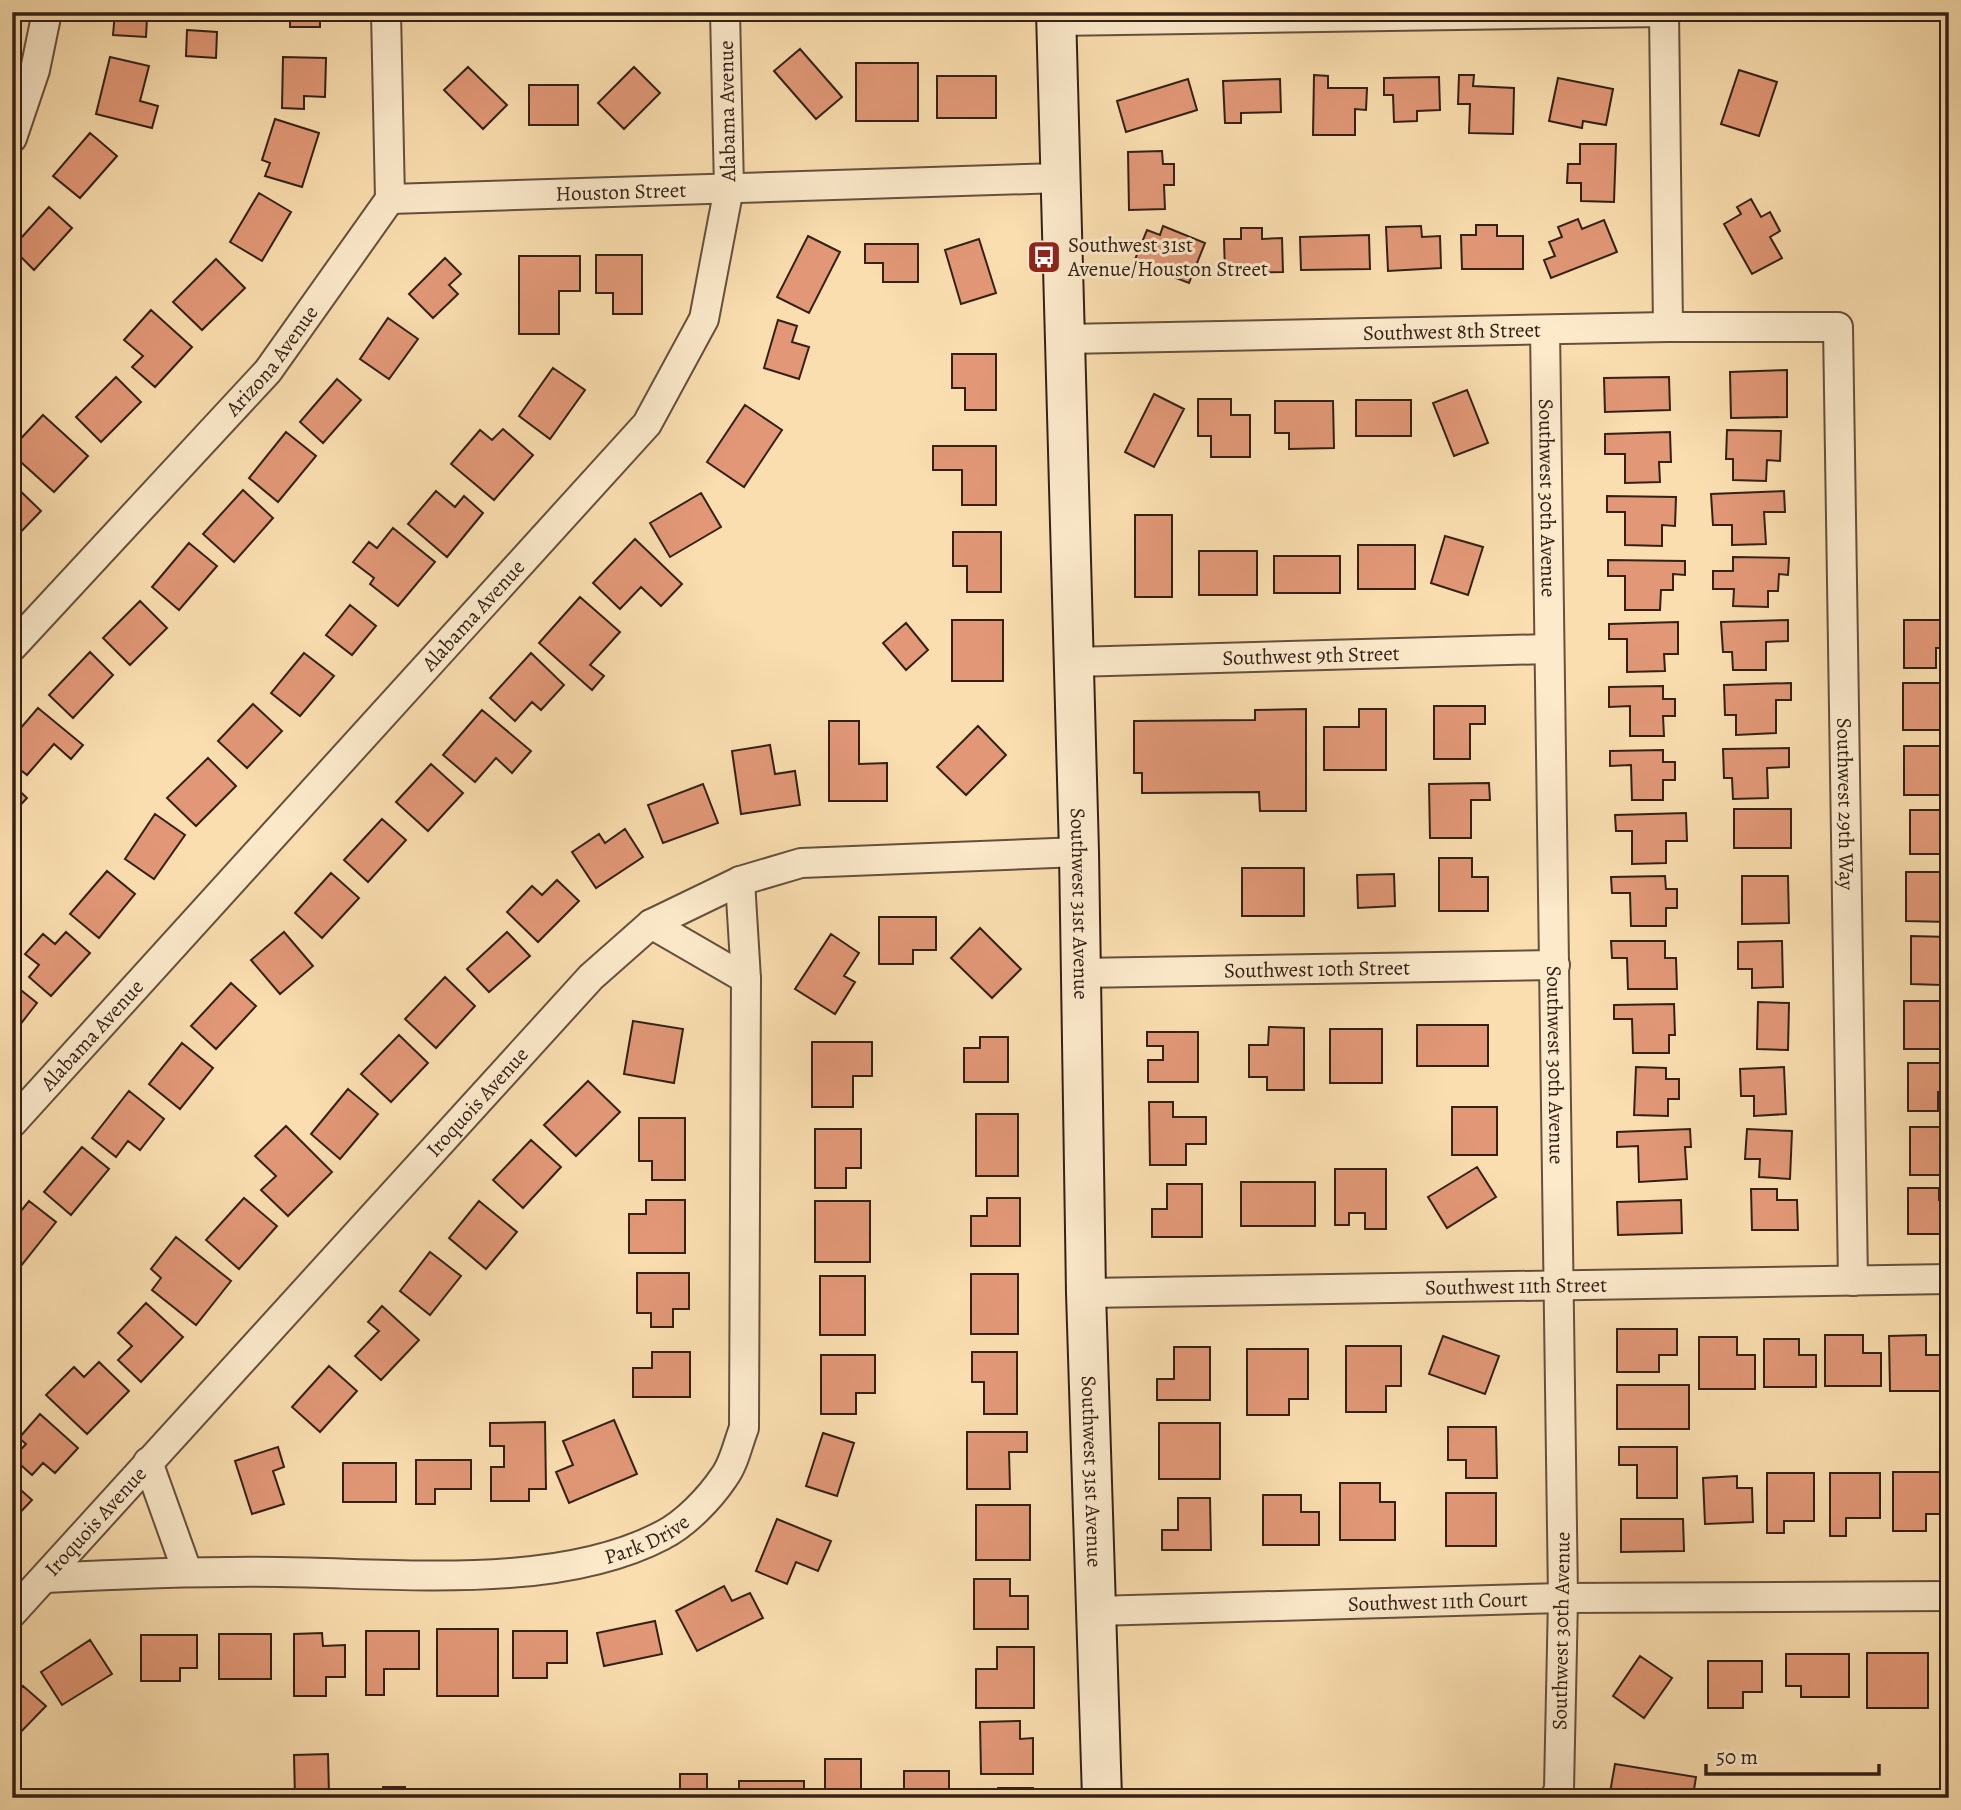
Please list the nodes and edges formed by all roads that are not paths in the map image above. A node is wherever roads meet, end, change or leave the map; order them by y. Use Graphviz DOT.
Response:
graph roads {
  1 [pos="47,12"];
  2 [pos="386,12"];
  3 [pos="725,12"];
  4 [pos="1663,12"];
  5 [pos="1604,13"];
  6 [pos="1336,16"];
  7 [pos="1056,17"];
  8 [pos="12,138"];
  9 [pos="1060,178"];
  10 [pos="729,188"];
  11 [pos="390,199"];
  12 [pos="1668,327"];
  13 [pos="1838,327"];
  14 [pos="1545,330"];
  15 [pos="1065,339"];
  16 [pos="12,647"];
  17 [pos="1548,649"];
  18 [pos="1073,662"];
  19 [pos="1079,852"];
  20 [pos="740,881"];
  21 [pos="651,925"];
  22 [pos="1555,965"];
  23 [pos="1079,973"];
  24 [pos="746,979"];
  25 [pos="12,1123"];
  26 [pos="1949,1279"];
  27 [pos="1853,1281"];
  28 [pos="1560,1285"];
  29 [pos="1086,1293"];
  30 [pos="148,1462"];
  31 [pos="187,1571"];
  32 [pos="46,1578"];
  33 [pos="1949,1597"];
  34 [pos="1563,1598"];
  35 [pos="1095,1611"];
  36 [pos="12,1613"];
  37 [pos="1102,1798"];
  38 [pos="1555,1798"];
  1 -- 8 [label="street"];
  2 -- 11 [label="street"];
  3 -- 10 [label="street, Alabama Avenue"];
  4 -- 5 [label="street"];
  4 -- 12 [label="street"];
  5 -- 6 [label="street"];
  6 -- 7 [label="street"];
  7 -- 9 [label="main road, Southwest 31st Avenue"];
  9 -- 10 [label="street, Houston Street"];
  9 -- 15 [label="main road, Southwest 31st Avenue"];
  10 -- 11 [label="street, Houston Street"];
  10 -- 25 [label="street, Alabama Avenue"];
  11 -- 16 [label="street, Arizona Avenue"];
  12 -- 13 [label="street, Southwest 8th Street"];
  12 -- 14 [label="street, Southwest 8th Street"];
  13 -- 27 [label="street, Southwest 29th Way"];
  14 -- 15 [label="street, Southwest 8th Street"];
  14 -- 17 [label="street, Southwest 30th Avenue"];
  15 -- 18 [label="main road, Southwest 31st Avenue"];
  17 -- 18 [label="street, Southwest 9th Street"];
  17 -- 22 [label="street, Southwest 30th Avenue"];
  18 -- 19 [label="main road, Southwest 31st Avenue"];
  19 -- 20 [label="street, Iroquois Avenue"];
  19 -- 23 [label="main road, Southwest 31st Avenue"];
  20 -- 21 [label="street, Iroquois Avenue"];
  20 -- 24 [label="street, Park Drive"];
  21 -- 24 [label="street"];
  21 -- 30 [label="street, Iroquois Avenue"];
  22 -- 23 [label="street, Southwest 10th Street"];
  22 -- 28 [label="street, Southwest 30th Avenue"];
  23 -- 29 [label="main road, Southwest 31st Avenue"];
  24 -- 31 [label="street, Park Drive"];
  26 -- 27 [label="street, Southwest 11th Street"];
  27 -- 28 [label="street, Southwest 11th Street"];
  28 -- 29 [label="street, Southwest 11th Street"];
  28 -- 34 [label="street, Southwest 30th Avenue"];
  29 -- 35 [label="main road, Southwest 31st Avenue"];
  30 -- 31 [label="street"];
  30 -- 32 [label="street, Iroquois Avenue"];
  31 -- 32 [label="street, Park Drive"];
  32 -- 36 [label="street, Iroquois Avenue"];
  33 -- 34 [label="street, Southwest 11th Court"];
  34 -- 35 [label="street, Southwest 11th Court"];
  34 -- 38 [label="street, Southwest 30th Avenue"];
  35 -- 37 [label="main road, Southwest 31st Avenue"];
}
